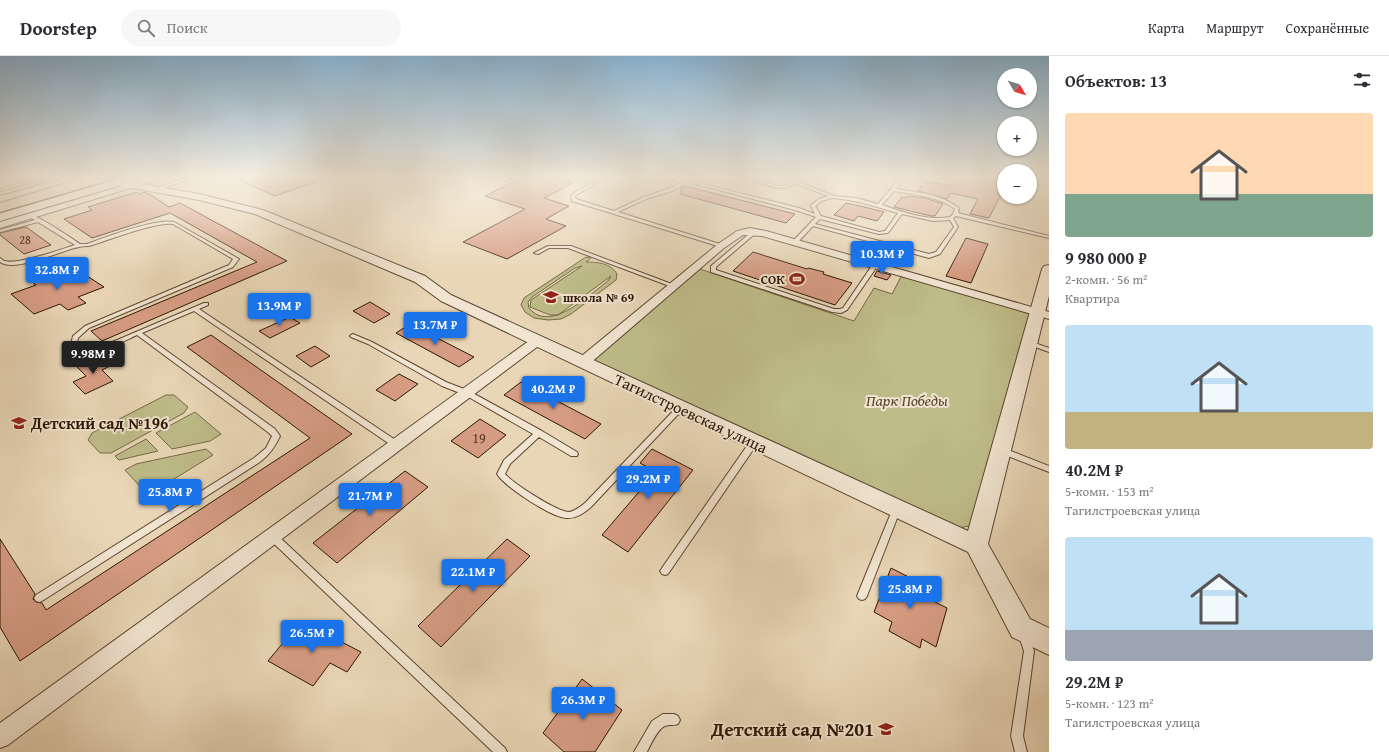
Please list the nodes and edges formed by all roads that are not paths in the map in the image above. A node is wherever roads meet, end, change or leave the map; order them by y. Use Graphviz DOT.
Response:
graph roads {
  1 [pos="23,210"];
  2 [pos="54,210"];
  3 [pos="253,210"];
  4 [pos="606,210"];
  5 [pos="619,210"];
  6 [pos="802,210"];
  7 [pos="815,210"];
  8 [pos="893,210"];
  9 [pos="956,210"];
  10 [pos="614,213"];
  11 [pos="901,213"];
  12 [pos="953,216"];
  13 [pos="0,217"];
  14 [pos="819,217"];
  15 [pos="35,218"];
  16 [pos="0,225"];
  17 [pos="813,225"];
  18 [pos="0,231"];
  19 [pos="756,231"];
  20 [pos="1049,237"];
  21 [pos="795,242"];
  22 [pos="79,244"];
  23 [pos="721,246"];
  24 [pos="536,253"];
  25 [pos="0,260"];
  26 [pos="875,265"];
  27 [pos="1049,269"];
  28 [pos="674,286"];
  29 [pos="206,304"];
  30 [pos="195,309"];
  31 [pos="1043,314"];
  32 [pos="138,333"];
  33 [pos="353,336"];
  34 [pos="537,341"];
  35 [pos="1029,343"];
  36 [pos="1049,350"];
  37 [pos="583,362"];
  38 [pos="467,393"];
  39 [pos="680,408"];
  40 [pos="539,433"];
  41 [pos="754,442"];
  42 [pos="397,445"];
  43 [pos="1001,450"];
  44 [pos="574,454"];
  45 [pos="1049,469"];
  46 [pos="897,508"];
  47 [pos="272,536"];
  48 [pos="976,545"];
  49 [pos="665,571"];
  50 [pos="862,596"];
  51 [pos="39,598"];
  52 [pos="1021,628"];
  53 [pos="1049,642"];
  54 [pos="674,720"];
  55 [pos="0,737"];
  56 [pos="500,752"];
  57 [pos="640,752"];
  58 [pos="1021,752"];
  1 -- 13 [label="main road"];
  2 -- 15 [label="street"];
  3 -- 34 [label="street, Тагилстроевская улица"];
  4 -- 10 [label="lane"];
  5 -- 10 [label="lane"];
  6 -- 14 [label="lane"];
  7 -- 14 [label="lane"];
  8 -- 11 [label="lane"];
  9 -- 12 [label="lane"];
  10 -- 23 [label="lane"];
  11 -- 12 [label="lane"];
  11 -- 14 [label="lane"];
  12 -- 17 [label="lane"];
  12 -- 20 [label="lane"];
  14 -- 17 [label="lane"];
  15 -- 16 [label="street"];
  15 -- 18 [label="lane"];
  15 -- 22 [label="lane"];
  17 -- 21 [label="lane"];
  19 -- 21 [label="street"];
  19 -- 23 [label="street"];
  19 -- 26 [label="lane"];
  21 -- 26 [label="street"];
  22 -- 25 [label="lane"];
  22 -- 32 [label="lane"];
  23 -- 28 [label="street"];
  24 -- 28 [label="lane"];
  26 -- 31 [label="street"];
  27 -- 31 [label="street"];
  28 -- 37 [label="street"];
  29 -- 30 [label="lane"];
  30 -- 32 [label="lane"];
  30 -- 42 [label="lane"];
  31 -- 35 [label="street"];
  32 -- 51 [label="lane"];
  33 -- 38 [label="lane"];
  34 -- 37 [label="street, Тагилстроевская улица"];
  34 -- 38 [label="street"];
  35 -- 36 [label="lane"];
  35 -- 43 [label="street"];
  37 -- 39 [label="street, Тагилстроевская улица"];
  38 -- 40 [label="lane"];
  38 -- 42 [label="street"];
  39 -- 40 [label="lane"];
  39 -- 41 [label="street, Тагилстроевская улица"];
  40 -- 44 [label="lane"];
  41 -- 46 [label="street, Тагилстроевская улица"];
  41 -- 49 [label="lane"];
  42 -- 47 [label="street"];
  43 -- 45 [label="lane"];
  43 -- 48 [label="street"];
  46 -- 48 [label="street, Тагилстроевская улица"];
  46 -- 50 [label="lane"];
  47 -- 55 [label="street"];
  47 -- 56 [label="lane"];
  48 -- 52 [label="street"];
  52 -- 53 [label="street"];
  52 -- 58 [label="lane"];
  54 -- 57 [label="lane"];
}
